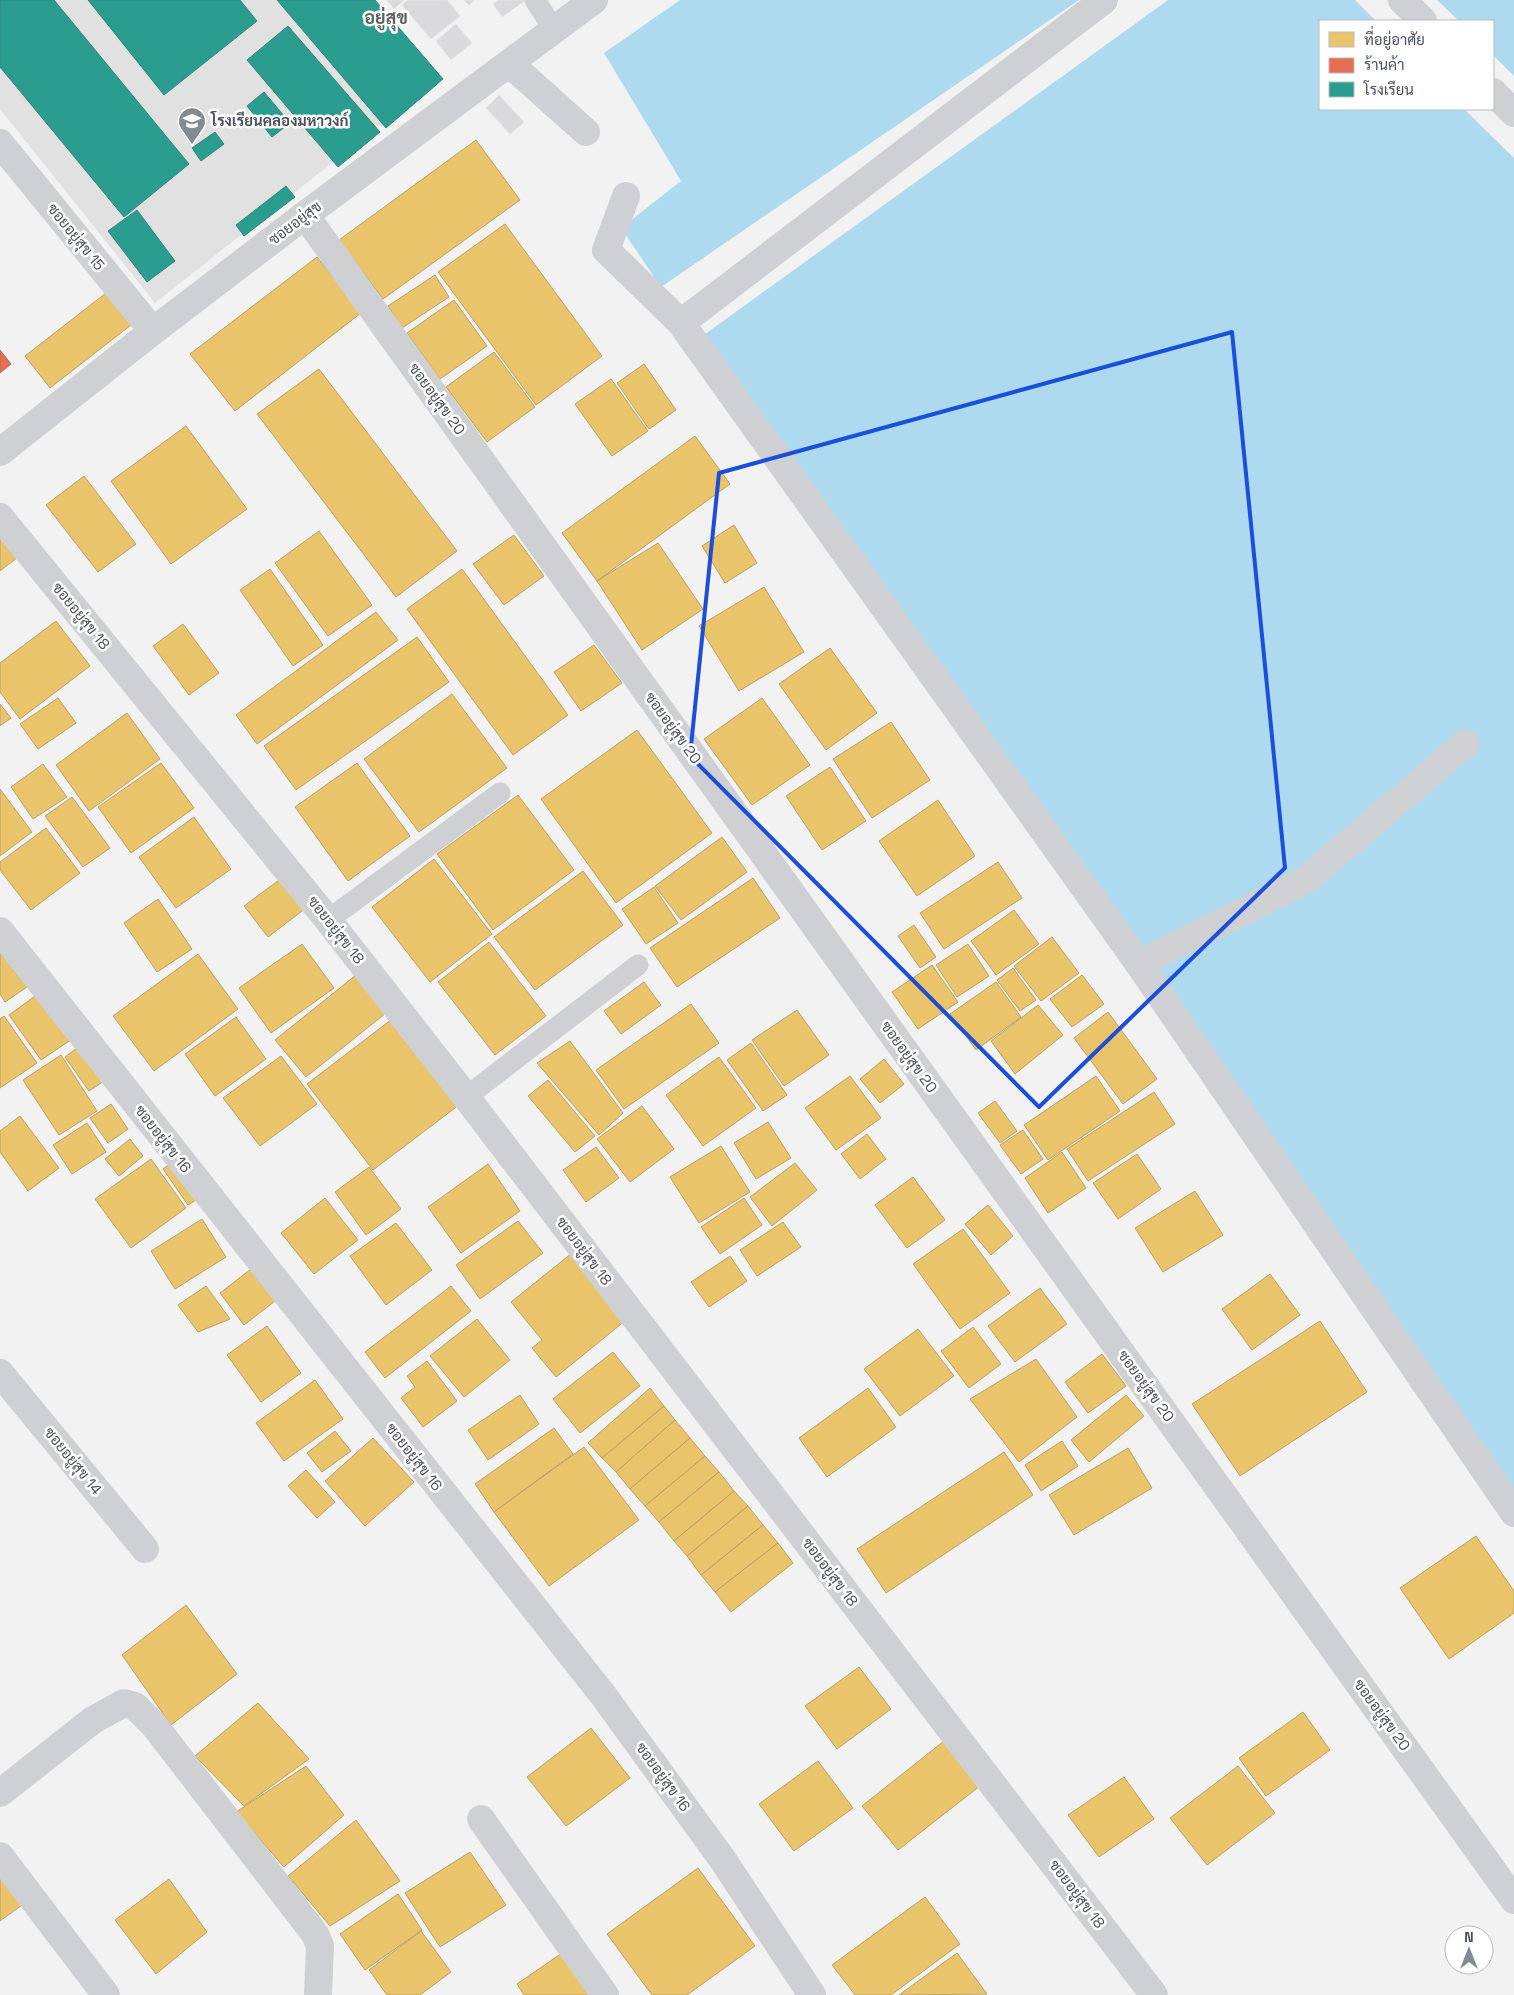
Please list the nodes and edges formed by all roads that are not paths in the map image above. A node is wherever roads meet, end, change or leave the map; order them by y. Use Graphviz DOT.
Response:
graph roads {
  1 [pos="535,0"];
  2 [pos="594,0"];
  3 [pos="1104,0"];
  4 [pos="1402,0"];
  5 [pos="1422,20"];
  6 [pos="555,31"];
  7 [pos="510,64"];
  8 [pos="1494,93"];
  9 [pos="1514,113"];
  10 [pos="586,132"];
  11 [pos="0,143"];
  12 [pos="626,196"];
  13 [pos="305,215"];
  14 [pos="681,323"];
  15 [pos="152,331"];
  16 [pos="0,452"];
  17 [pos="0,517"];
  18 [pos="1465,744"];
  19 [pos="500,793"];
  20 [pos="328,920"];
  21 [pos="0,931"];
  22 [pos="1139,964"];
  23 [pos="638,965"];
  24 [pos="466,1097"];
  25 [pos="0,1372"];
  26 [pos="1514,1513"];
  27 [pos="145,1549"];
  28 [pos="0,1793"];
  29 [pos="481,1819"];
  30 [pos="0,1856"];
  31 [pos="1514,1900"];
  32 [pos="106,1995"];
  33 [pos="318,1995"];
  34 [pos="605,1995"];
  35 [pos="812,1995"];
  36 [pos="1154,1995"];
  1 -- 6 [label="lane"];
  2 -- 6 [label="street, ซอยอยู่สุข"];
  3 -- 14 [label="street"];
  4 -- 5 [label="street"];
  6 -- 7 [label="street, ซอยอยู่สุข"];
  7 -- 10 [label="street"];
  7 -- 13 [label="street, ซอยอยู่สุข"];
  8 -- 9 [label="street"];
  11 -- 15 [label="street, ซอยอยู่สุข 15"];
  12 -- 14 [label="street"];
  13 -- 15 [label="street, ซอยอยู่สุข"];
  13 -- 31 [label="street, ซอยอยู่สุข 20"];
  14 -- 22 [label="street"];
  15 -- 16 [label="street, ซอยอยู่สุข"];
  17 -- 20 [label="street, ซอยอยู่สุข 18"];
  18 -- 22 [label="street"];
  19 -- 20 [label="lane"];
  20 -- 24 [label="street, ซอยอยู่สุข 18"];
  21 -- 35 [label="street, ซอยอยู่สุข 16"];
  22 -- 26 [label="street"];
  23 -- 24 [label="lane"];
  24 -- 36 [label="street, ซอยอยู่สุข 18"];
  25 -- 27 [label="street, ซอยอยู่สุข 14"];
  28 -- 33 [label="street"];
  29 -- 34 [label="street"];
  30 -- 32 [label="street"];
}
